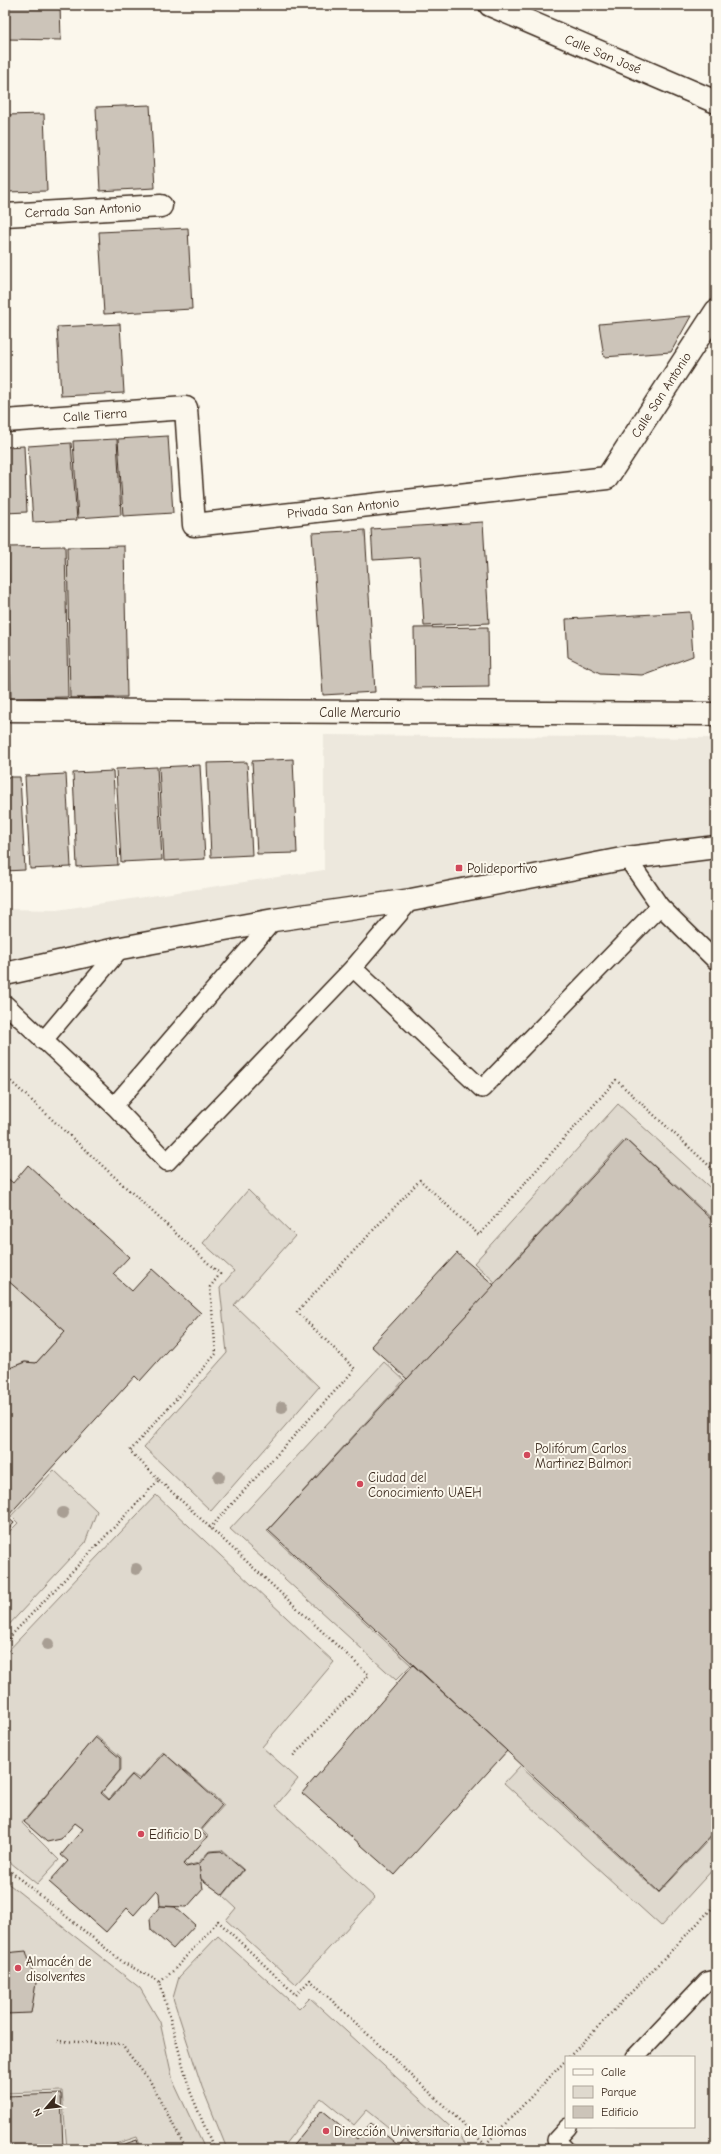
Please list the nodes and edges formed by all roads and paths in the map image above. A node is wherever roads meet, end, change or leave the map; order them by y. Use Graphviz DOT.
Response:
graph roads {
  1 [pos="490,5"];
  2 [pos="716,102"];
  3 [pos="161,206"];
  4 [pos="5,215"];
  5 [pos="716,311"];
  6 [pos="186,408"];
  7 [pos="5,421"];
  8 [pos="607,478"];
  9 [pos="5,710"];
  10 [pos="716,714"];
  11 [pos="716,847"];
  12 [pos="627,858"];
  13 [pos="411,900"];
  14 [pos="660,906"];
  15 [pos="274,920"];
  16 [pos="121,948"];
  17 [pos="716,961"];
  18 [pos="353,968"];
  19 [pos="5,974"];
  20 [pos="5,1004"];
  21 [pos="43,1041"];
  22 [pos="5,1076"];
  23 [pos="114,1106"];
  24 [pos="716,1172"];
  25 [pos="159,1480"];
  26 [pos="210,1528"];
  27 [pos="5,1642"];
  28 [pos="293,1756"];
  29 [pos="5,1867"];
  30 [pos="716,1904"];
  31 [pos="713,1977"];
  32 [pos="160,1982"];
  33 [pos="58,2040"];
  34 [pos="570,2056"];
  35 [pos="636,2056"];
  36 [pos="565,2061"];
  37 [pos="567,2128"];
  38 [pos="486,2144"];
  39 [pos="186,2149"];
  40 [pos="214,2149"];
  41 [pos="490,2149"];
  42 [pos="564,2149"];
  1 -- 2 [label="street, Calle San José"];
  3 -- 4 [label="street, Cerrada San Antonio"];
  5 -- 8 [label="street, Calle San Antonio"];
  6 -- 7 [label="street, Calle Tierra"];
  6 -- 8 [label="street, Privada San Antonio"];
  9 -- 10 [label="street, Calle Mercurio"];
  11 -- 12 [label="street"];
  12 -- 13 [label="street"];
  12 -- 14 [label="lane"];
  13 -- 15 [label="street"];
  13 -- 18 [label="lane"];
  14 -- 17 [label="lane"];
  14 -- 18 [label="lane"];
  15 -- 16 [label="street"];
  15 -- 23 [label="lane"];
  16 -- 19 [label="street"];
  16 -- 21 [label="lane"];
  18 -- 23 [label="lane"];
  20 -- 21 [label="lane"];
  21 -- 23 [label="lane"];
  22 -- 25 [label="path"];
  24 -- 26 [label="path"];
  25 -- 26 [label="path"];
  25 -- 27 [label="path"];
  26 -- 28 [label="path"];
  29 -- 32 [label="path"];
  30 -- 34 [label="path"];
  31 -- 35 [label="lane"];
  32 -- 38 [label="path"];
  32 -- 40 [label="path"];
  33 -- 39 [label="path"];
  36 -- 38 [label="path"];
  37 -- 42 [label="lane"];
  38 -- 41 [label="path"];
}
